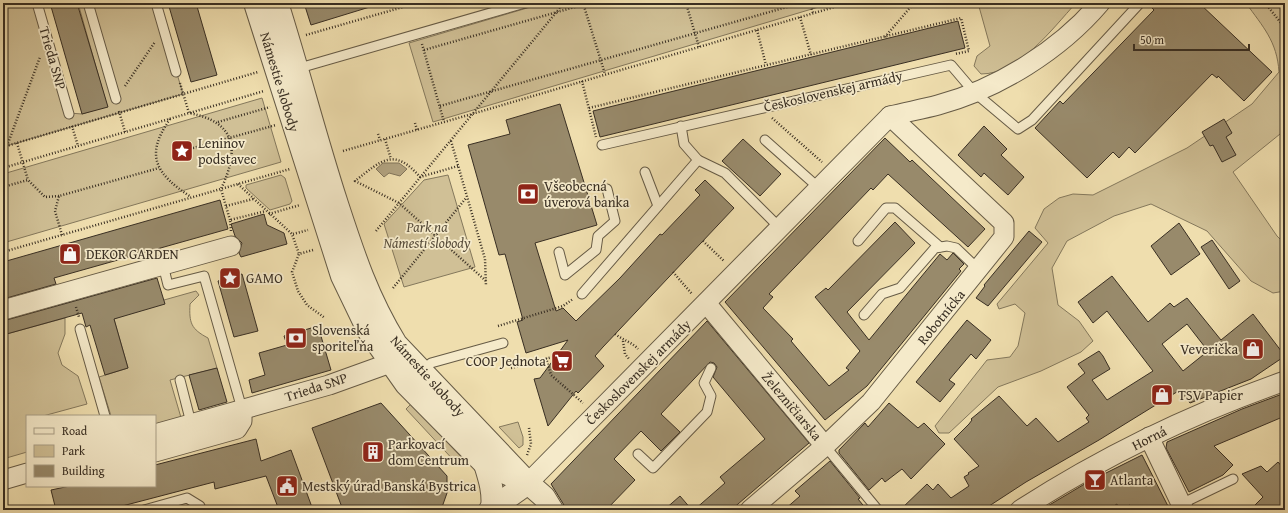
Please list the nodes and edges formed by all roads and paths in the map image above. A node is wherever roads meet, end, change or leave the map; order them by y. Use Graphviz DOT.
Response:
graph roads {
  1 [pos="36,3"];
  2 [pos="88,3"];
  3 [pos="156,3"];
  4 [pos="255,3"];
  5 [pos="277,3"];
  6 [pos="417,3"];
  7 [pos="525,3"];
  8 [pos="564,3"];
  9 [pos="589,3"];
  10 [pos="686,3"];
  11 [pos="801,3"];
  12 [pos="810,3"];
  13 [pos="848,3"];
  14 [pos="914,3"];
  15 [pos="1100,3"];
  16 [pos="1140,3"];
  17 [pos="1265,3"];
  18 [pos="583,4"];
  19 [pos="556,13"];
  20 [pos="813,13"];
  21 [pos="800,17"];
  22 [pos="1285,28"];
  23 [pos="164,29"];
  24 [pos="756,30"];
  25 [pos="695,33"];
  26 [pos="419,34"];
  27 [pos="302,36"];
  28 [pos="884,37"];
  29 [pos="47,38"];
  30 [pos="699,47"];
  31 [pos="424,50"];
  32 [pos="811,54"];
  33 [pos="954,54"];
  34 [pos="600,60"];
  35 [pos="766,65"];
  36 [pos="281,68"];
  37 [pos="176,72"];
  38 [pos="605,74"];
  39 [pos="582,81"];
  40 [pos="268,90"];
  41 [pos="490,92"];
  42 [pos="974,92"];
  43 [pos="183,94"];
  44 [pos="116,99"];
  45 [pos="273,106"];
  46 [pos="440,106"];
  47 [pos="589,108"];
  48 [pos="760,108"];
  49 [pos="120,113"];
  50 [pos="189,113"];
  51 [pos="69,114"];
  52 [pos="472,114"];
  53 [pos="890,116"];
  54 [pos="171,119"];
  55 [pos="444,122"];
  56 [pos="217,123"];
  57 [pos="415,123"];
  58 [pos="72,126"];
  59 [pos="681,126"];
  60 [pos="268,127"];
  61 [pos="417,130"];
  62 [pos="125,132"];
  63 [pos="378,134"];
  64 [pos="230,138"];
  65 [pos="385,139"];
  66 [pos="380,140"];
  67 [pos="451,140"];
  68 [pos="766,140"];
  69 [pos="17,143"];
  70 [pos="602,145"];
  71 [pos="7,146"];
  72 [pos="78,146"];
  73 [pos="3,147"];
  74 [pos="193,148"];
  75 [pos="342,151"];
  76 [pos="390,159"];
  77 [pos="698,160"];
  78 [pos="23,162"];
  79 [pos="458,166"];
  80 [pos="3,168"];
  81 [pos="159,168"];
  82 [pos="290,168"];
  83 [pos="645,172"];
  84 [pos="834,173"];
  85 [pos="420,177"];
  86 [pos="28,180"];
  87 [pos="238,184"];
  88 [pos="3,186"];
  89 [pos="221,188"];
  90 [pos="819,188"];
  91 [pos="607,189"];
  92 [pos="59,196"];
  93 [pos="192,197"];
  94 [pos="467,198"];
  95 [pos="253,199"];
  96 [pos="399,203"];
  97 [pos="301,205"];
  98 [pos="226,206"];
  99 [pos="658,206"];
  100 [pos="266,211"];
  101 [pos="269,214"];
  102 [pos="230,220"];
  103 [pos="780,228"];
  104 [pos="308,230"];
  105 [pos="376,231"];
  106 [pos="293,234"];
  107 [pos="62,235"];
  108 [pos="436,236"];
  109 [pos="703,241"];
  110 [pos="858,241"];
  111 [pos="231,246"];
  112 [pos="940,247"];
  113 [pos="313,250"];
  114 [pos="596,250"];
  115 [pos="3,252"];
  116 [pos="559,252"];
  117 [pos="299,254"];
  118 [pos="609,263"];
  119 [pos="163,265"];
  120 [pos="980,270"];
  121 [pos="674,272"];
  122 [pos="736,273"];
  123 [pos="486,281"];
  124 [pos="681,281"];
  125 [pos="486,286"];
  126 [pos="393,288"];
  127 [pos="72,291"];
  128 [pos="582,294"];
  129 [pos="706,303"];
  130 [pos="3,310"];
  131 [pos="864,315"];
  132 [pos="325,318"];
  133 [pos="498,326"];
  134 [pos="80,329"];
  135 [pos="615,334"];
  136 [pos="623,341"];
  137 [pos="503,343"];
  138 [pos="556,356"];
  139 [pos="546,358"];
  140 [pos="406,363"];
  141 [pos="511,368"];
  142 [pos="711,368"];
  143 [pos="180,380"];
  144 [pos="1285,380"];
  145 [pos="242,409"];
  146 [pos="596,414"];
  147 [pos="106,415"];
  148 [pos="191,424"];
  149 [pos="529,428"];
  150 [pos="156,434"];
  151 [pos="1149,437"];
  152 [pos="825,446"];
  153 [pos="156,452"];
  154 [pos="638,454"];
  155 [pos="526,459"];
  156 [pos="485,464"];
  157 [pos="26,473"];
  158 [pos="1233,479"];
  159 [pos="3,480"];
  160 [pos="528,483"];
  161 [pos="200,506"];
  162 [pos="1183,507"];
  163 [pos="491,509"];
  164 [pos="144,510"];
  165 [pos="552,510"];
  166 [pos="750,510"];
  167 [pos="878,510"];
  168 [pos="1020,510"];
  1 -- 29 [label="lane, Trieda SNP"];
  2 -- 44 [label="lane"];
  3 -- 23 [label="lane"];
  4 -- 36 [label="street, Námestie slobody"];
  5 -- 36 [label="street, Námestie slobody"];
  6 -- 27 [label="path"];
  7 -- 26 [label="lane, Námestie slobody"];
  8 -- 19 [label="path"];
  9 -- 18 [label="path"];
  10 -- 25 [label="path"];
  11 -- 25 [label="path"];
  12 -- 20 [label="path"];
  13 -- 20 [label="path"];
  14 -- 28 [label="path"];
  15 -- 42 [label="street"];
  16 -- 42 [label="lane"];
  17 -- 22 [label="path"];
  18 -- 19 [label="path"];
  18 -- 34 [label="path"];
  19 -- 31 [label="path"];
  19 -- 41 [label="path"];
  20 -- 21 [label="path"];
  21 -- 24 [label="path"];
  21 -- 32 [label="path"];
  23 -- 37 [label="lane"];
  23 -- 44 [label="path"];
  24 -- 30 [label="path"];
  24 -- 35 [label="path"];
  25 -- 30 [label="path"];
  25 -- 34 [label="path"];
  26 -- 31 [label="path"];
  26 -- 36 [label="lane, Námestie slobody"];
  28 -- 32 [label="path"];
  28 -- 33 [label="path"];
  29 -- 51 [label="lane, Trieda SNP"];
  29 -- 71 [label="path"];
  30 -- 38 [label="path"];
  31 -- 46 [label="path"];
  32 -- 35 [label="path"];
  34 -- 38 [label="path"];
  34 -- 41 [label="path"];
  35 -- 47 [label="path"];
  36 -- 43 [label="path"];
  36 -- 140 [label="street, Námestie slobody"];
  37 -- 43 [label="path"];
  38 -- 39 [label="path"];
  39 -- 47 [label="path"];
  39 -- 52 [label="path"];
  40 -- 50 [label="path"];
  41 -- 46 [label="path"];
  41 -- 52 [label="path"];
  42 -- 48 [label="lane, Československej armády"];
  42 -- 53 [label="street"];
  43 -- 49 [label="path"];
  43 -- 50 [label="path"];
  44 -- 49 [label="path"];
  45 -- 56 [label="path"];
  46 -- 55 [label="path"];
  47 -- 70 [label="path"];
  48 -- 59 [label="lane, Československej armády"];
  48 -- 84 [label="path"];
  49 -- 58 [label="path"];
  49 -- 62 [label="path"];
  50 -- 54 [label="path"];
  50 -- 56 [label="path"];
  51 -- 58 [label="path"];
  52 -- 55 [label="path"];
  52 -- 67 [label="path"];
  53 -- 84 [label="street, Československej armády"];
  53 -- 120 [label="street, Robotnícka"];
  54 -- 62 [label="path"];
  54 -- 81 [label="path"];
  55 -- 61 [label="path"];
  56 -- 64 [label="path"];
  57 -- 61 [label="path"];
  58 -- 69 [label="path"];
  58 -- 72 [label="path"];
  59 -- 70 [label="lane, Československej armády"];
  59 -- 77 [label="lane"];
  60 -- 64 [label="path"];
  61 -- 65 [label="path"];
  62 -- 72 [label="path"];
  63 -- 66 [label="path"];
  64 -- 74 [label="path"];
  64 -- 89 [label="path"];
  65 -- 66 [label="path"];
  65 -- 76 [label="path"];
  66 -- 75 [label="path"];
  67 -- 79 [label="path"];
  67 -- 85 [label="path"];
  68 -- 90 [label="lane"];
  69 -- 71 [label="path"];
  69 -- 78 [label="path"];
  71 -- 73 [label="path"];
  72 -- 78 [label="path"];
  76 -- 85 [label="path"];
  76 -- 96 [label="path"];
  77 -- 99 [label="lane"];
  77 -- 103 [label="lane"];
  78 -- 80 [label="path"];
  78 -- 86 [label="path"];
  79 -- 85 [label="path"];
  79 -- 94 [label="path"];
  81 -- 92 [label="path"];
  81 -- 93 [label="path"];
  82 -- 87 [label="path"];
  83 -- 99 [label="lane"];
  84 -- 90 [label="street, Československej armády"];
  85 -- 96 [label="path"];
  86 -- 88 [label="path"];
  86 -- 92 [label="path"];
  87 -- 89 [label="path"];
  87 -- 95 [label="path"];
  89 -- 93 [label="path"];
  89 -- 98 [label="path"];
  90 -- 103 [label="street, Československej armády"];
  91 -- 114 [label="lane"];
  92 -- 107 [label="path"];
  93 -- 107 [label="path"];
  94 -- 108 [label="path"];
  94 -- 123 [label="path"];
  95 -- 98 [label="path"];
  95 -- 100 [label="path"];
  96 -- 105 [label="path"];
  96 -- 108 [label="path"];
  97 -- 101 [label="path"];
  98 -- 102 [label="path"];
  99 -- 118 [label="lane"];
  100 -- 101 [label="path"];
  100 -- 102 [label="path"];
  101 -- 106 [label="path"];
  102 -- 111 [label="path"];
  103 -- 122 [label="street, Československej armády"];
  104 -- 106 [label="path"];
  106 -- 117 [label="path"];
  107 -- 115 [label="path"];
  108 -- 123 [label="path"];
  108 -- 126 [label="path"];
  109 -- 122 [label="path"];
  110 -- 112 [label="lane"];
  111 -- 119 [label="street"];
  112 -- 120 [label="lane"];
  112 -- 131 [label="lane"];
  113 -- 117 [label="path"];
  114 -- 116 [label="lane"];
  114 -- 118 [label="lane"];
  117 -- 132 [label="path"];
  118 -- 128 [label="lane"];
  119 -- 127 [label="street"];
  119 -- 145 [label="lane"];
  120 -- 152 [label="street, Robotnícka"];
  121 -- 124 [label="path"];
  122 -- 129 [label="street, Československej armády"];
  123 -- 125 [label="path"];
  127 -- 130 [label="street"];
  127 -- 134 [label="path"];
  128 -- 133 [label="path"];
  129 -- 146 [label="street, Československej armády"];
  129 -- 152 [label="street, Železničiarska"];
  134 -- 147 [label="lane"];
  135 -- 136 [label="path"];
  137 -- 140 [label="lane"];
  138 -- 139 [label="path"];
  139 -- 141 [label="path"];
  139 -- 146 [label="path"];
  140 -- 145 [label="street, Trieda SNP"];
  140 -- 156 [label="street, Námestie slobody"];
  140 -- 160 [label="street, Námestie slobody"];
  142 -- 154 [label="lane"];
  143 -- 148 [label="lane"];
  144 -- 151 [label="street, Horná"];
  145 -- 148 [label="street, Trieda SNP"];
  145 -- 153 [label="street"];
  146 -- 160 [label="street, Československej armády"];
  148 -- 150 [label="street, Trieda SNP"];
  149 -- 155 [label="path"];
  151 -- 162 [label="street"];
  151 -- 168 [label="street, Horná"];
  152 -- 166 [label="street, Robotnícka"];
  152 -- 167 [label="lane, Železničiarska"];
  156 -- 160 [label="street, Námestie slobody"];
  156 -- 163 [label="street, Námestie slobody"];
  157 -- 159 [label="street"];
  158 -- 162 [label="lane"];
  160 -- 163 [label="street, Československej armády"];
  160 -- 165 [label="street"];
  161 -- 164 [label="lane"];
}
